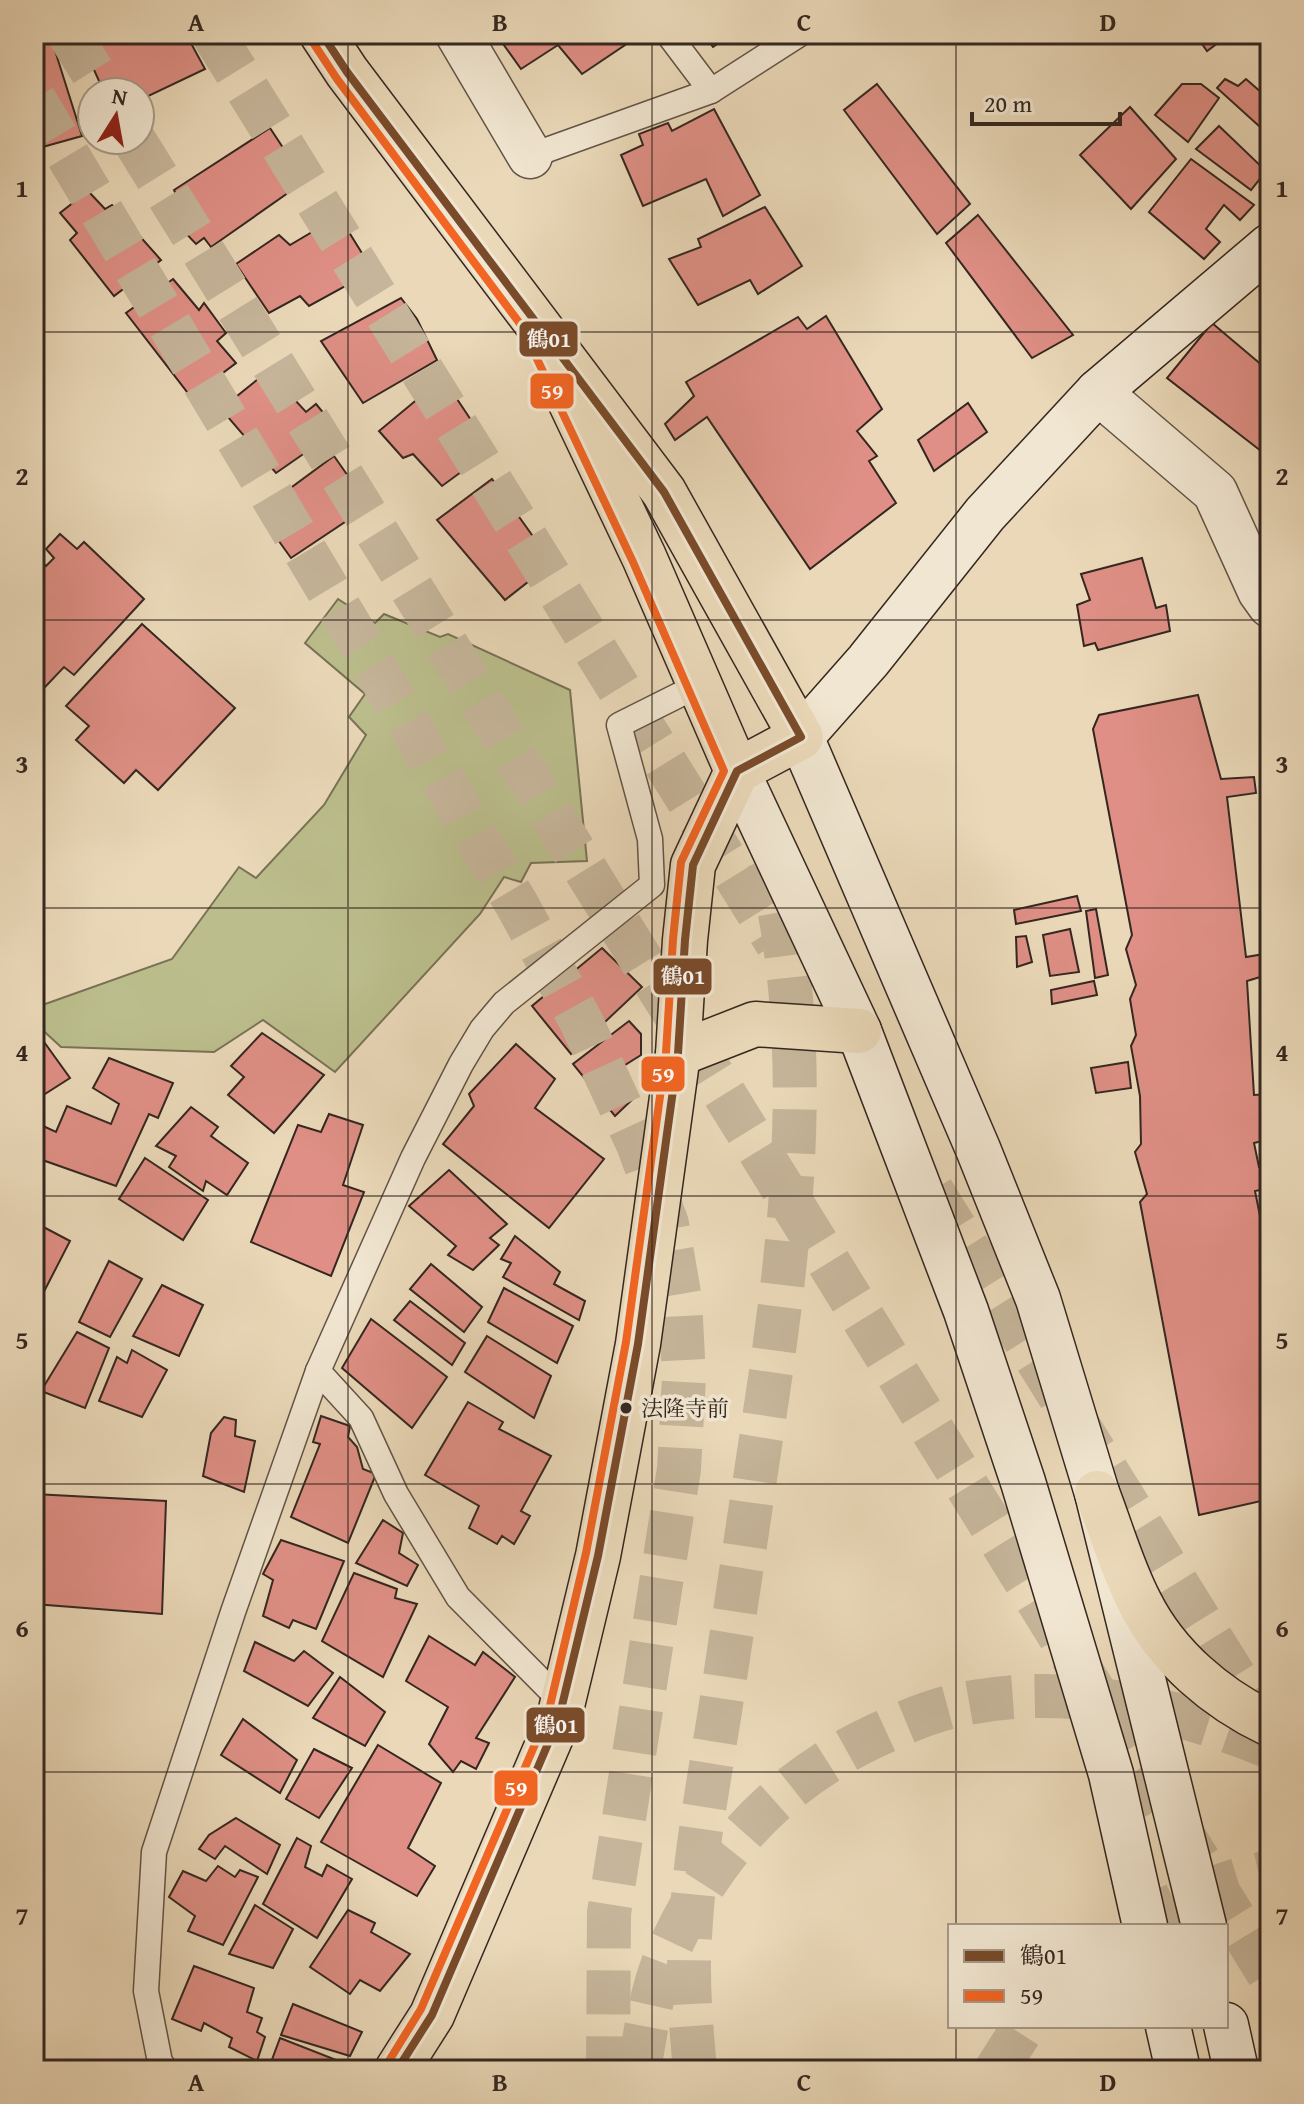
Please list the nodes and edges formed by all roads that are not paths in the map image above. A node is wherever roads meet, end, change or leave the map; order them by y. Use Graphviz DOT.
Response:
graph roads {
  1 [pos="322,34"];
  2 [pos="458,34"];
  3 [pos="668,34"];
  4 [pos="800,34"];
  5 [pos="711,91"];
  6 [pos="530,156"];
  7 [pos="1270,246"];
  8 [pos="531,319"];
  9 [pos="1098,392"];
  10 [pos="1270,605"];
  11 [pos="699,685"];
  12 [pos="801,737"];
  13 [pos="737,771"];
  14 [pos="859,1031"];
  15 [pos="678,1054"];
  16 [pos="318,1371"];
  17 [pos="1097,1493"];
  18 [pos="563,1703"];
  19 [pos="1270,1724"];
  20 [pos="1145,1924"];
  21 [pos="1204,1924"];
  22 [pos="1168,2028"];
  23 [pos="1227,2028"];
  24 [pos="166,2070"];
  25 [pos="397,2070"];
  26 [pos="1178,2070"];
  27 [pos="1236,2070"];
  1 -- 8 [label="main road"];
  2 -- 6 [label="street"];
  3 -- 5 [label="lane"];
  4 -- 5 [label="lane"];
  5 -- 6 [label="lane"];
  7 -- 9 [label="street"];
  8 -- 11 [label="main road"];
  8 -- 12 [label="main road"];
  9 -- 10 [label="street"];
  9 -- 12 [label="street"];
  11 -- 13 [label="main road"];
  11 -- 16 [label="lane"];
  12 -- 13 [label="main road"];
  12 -- 17 [label="street"];
  13 -- 14 [label="street"];
  13 -- 15 [label="main road"];
  14 -- 15 [label="main road"];
  14 -- 20 [label="street"];
  15 -- 18 [label="main road"];
  16 -- 18 [label="lane"];
  16 -- 24 [label="lane"];
  17 -- 19 [label="main road"];
  17 -- 21 [label="street"];
  18 -- 25 [label="main road"];
  22 -- 26 [label="street"];
  23 -- 27 [label="street"];
}
